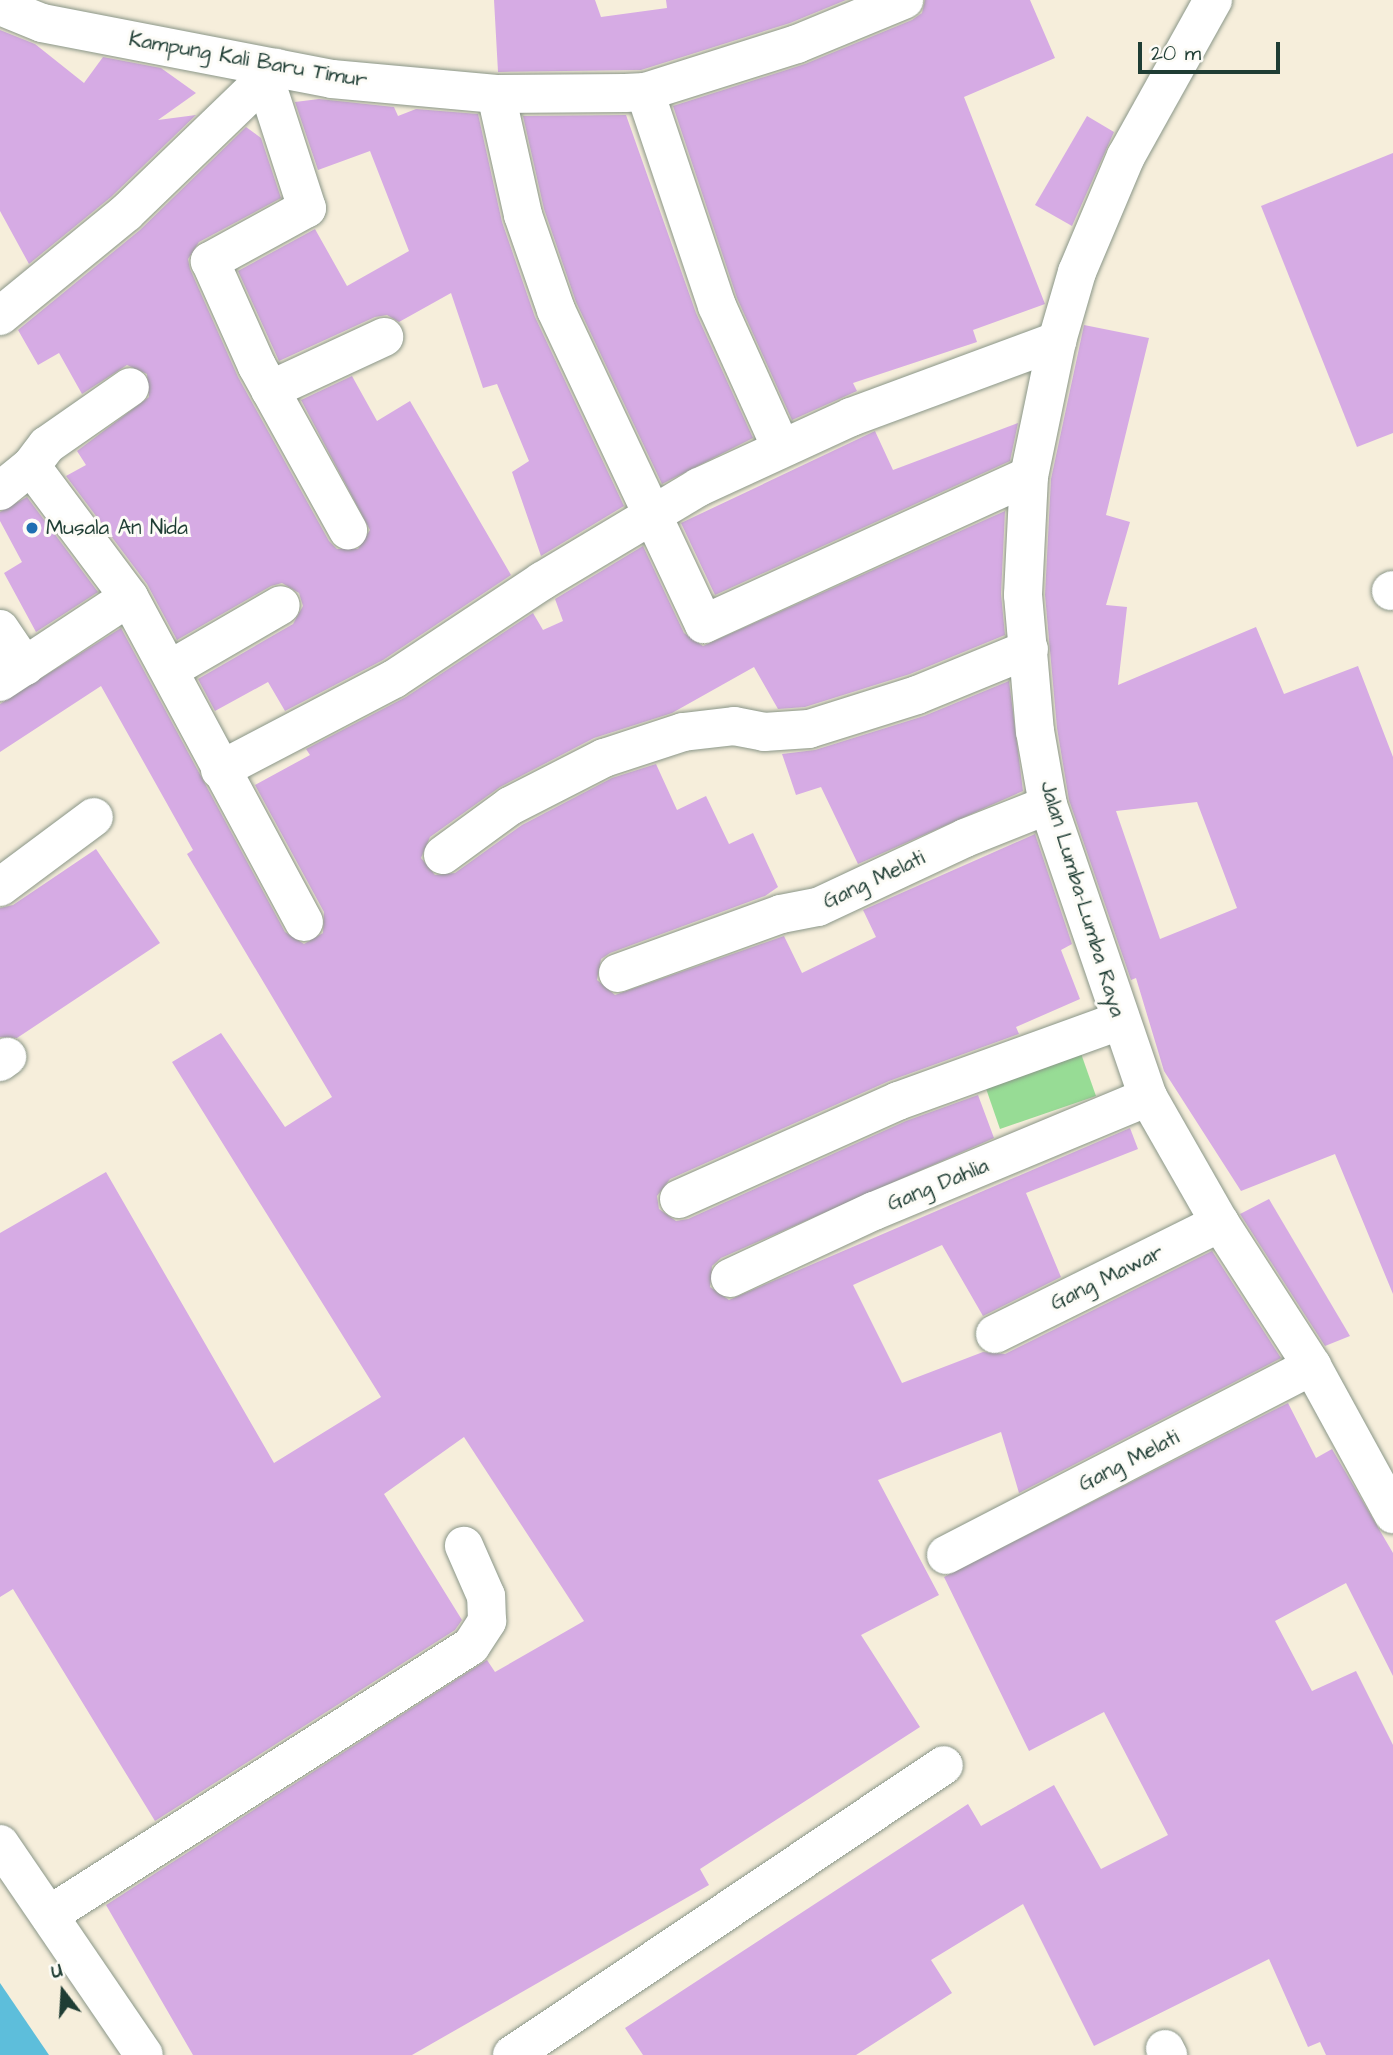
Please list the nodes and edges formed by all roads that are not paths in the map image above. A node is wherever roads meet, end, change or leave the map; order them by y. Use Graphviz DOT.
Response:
graph roads {
  1 [pos="904,0"];
  2 [pos="1213,0"];
  3 [pos="0,6"];
  4 [pos="55,12"];
  5 [pos="270,73"];
  6 [pos="645,92"];
  7 [pos="496,94"];
  8 [pos="0,316"];
  9 [pos="384,337"];
  10 [pos="1058,341"];
  11 [pos="130,387"];
  12 [pos="270,390"];
  13 [pos="781,448"];
  14 [pos="31,466"];
  15 [pos="1030,476"];
  16 [pos="0,491"];
  17 [pos="654,511"];
  18 [pos="348,530"];
  19 [pos="129,597"];
  20 [pos="281,605"];
  21 [pos="0,629"];
  22 [pos="1029,649"];
  23 [pos="169,670"];
  24 [pos="12,674"];
  25 [pos="220,770"];
  26 [pos="1048,805"];
  27 [pos="94,817"];
  28 [pos="443,855"];
  29 [pos="0,887"];
  30 [pos="304,922"];
  31 [pos="618,973"];
  32 [pos="1119,1021"];
  33 [pos="1148,1097"];
  34 [pos="679,1199"];
  35 [pos="1220,1223"];
  36 [pos="730,1278"];
  37 [pos="995,1334"];
  38 [pos="1312,1366"];
  39 [pos="1393,1514"];
  40 [pos="464,1546"];
  41 [pos="946,1555"];
  42 [pos="944,1765"];
  43 [pos="0,1844"];
  44 [pos="49,1915"];
  45 [pos="145,2055"];
  46 [pos="512,2055"];
  1 -- 6 [label="street, Kampung Kali Baru Timur"];
  2 -- 10 [label="street, Jalan Lumba-Lumba Raya"];
  3 -- 4 [label="street, Kampung Kali Baru Timur"];
  4 -- 5 [label="street, Kampung Kali Baru Timur"];
  5 -- 7 [label="street, Kampung Kali Baru Timur"];
  5 -- 8 [label="street"];
  5 -- 12 [label="street"];
  6 -- 7 [label="street, Kampung Kali Baru Timur"];
  6 -- 13 [label="street"];
  7 -- 17 [label="street"];
  9 -- 12 [label="street"];
  10 -- 13 [label="street"];
  10 -- 15 [label="street, Jalan Lumba-Lumba Raya"];
  11 -- 14 [label="street"];
  12 -- 18 [label="street"];
  13 -- 17 [label="street"];
  14 -- 16 [label="street"];
  14 -- 19 [label="street"];
  15 -- 17 [label="street"];
  15 -- 22 [label="street, Jalan Lumba-Lumba Raya"];
  17 -- 25 [label="street"];
  19 -- 23 [label="street"];
  19 -- 24 [label="street"];
  20 -- 23 [label="street"];
  21 -- 24 [label="street"];
  22 -- 26 [label="street, Jalan Lumba-Lumba Raya"];
  22 -- 28 [label="street"];
  23 -- 25 [label="street"];
  25 -- 30 [label="street"];
  26 -- 31 [label="street, Gang Melati"];
  26 -- 32 [label="street, Jalan Lumba-Lumba Raya"];
  27 -- 29 [label="street"];
  32 -- 33 [label="street, Jalan Lumba-Lumba Raya"];
  32 -- 34 [label="street"];
  33 -- 35 [label="street, Jalan Lumba-Lumba Raya"];
  33 -- 36 [label="street, Gang Dahlia"];
  35 -- 37 [label="street, Gang Mawar"];
  35 -- 38 [label="street, Jalan Lumba-Lumba Raya"];
  38 -- 39 [label="street, Jalan Lumba-Lumba Raya"];
  38 -- 41 [label="street, Gang Melati"];
  40 -- 44 [label="street"];
  42 -- 46 [label="street"];
  43 -- 44 [label="street"];
  44 -- 45 [label="street"];
}
